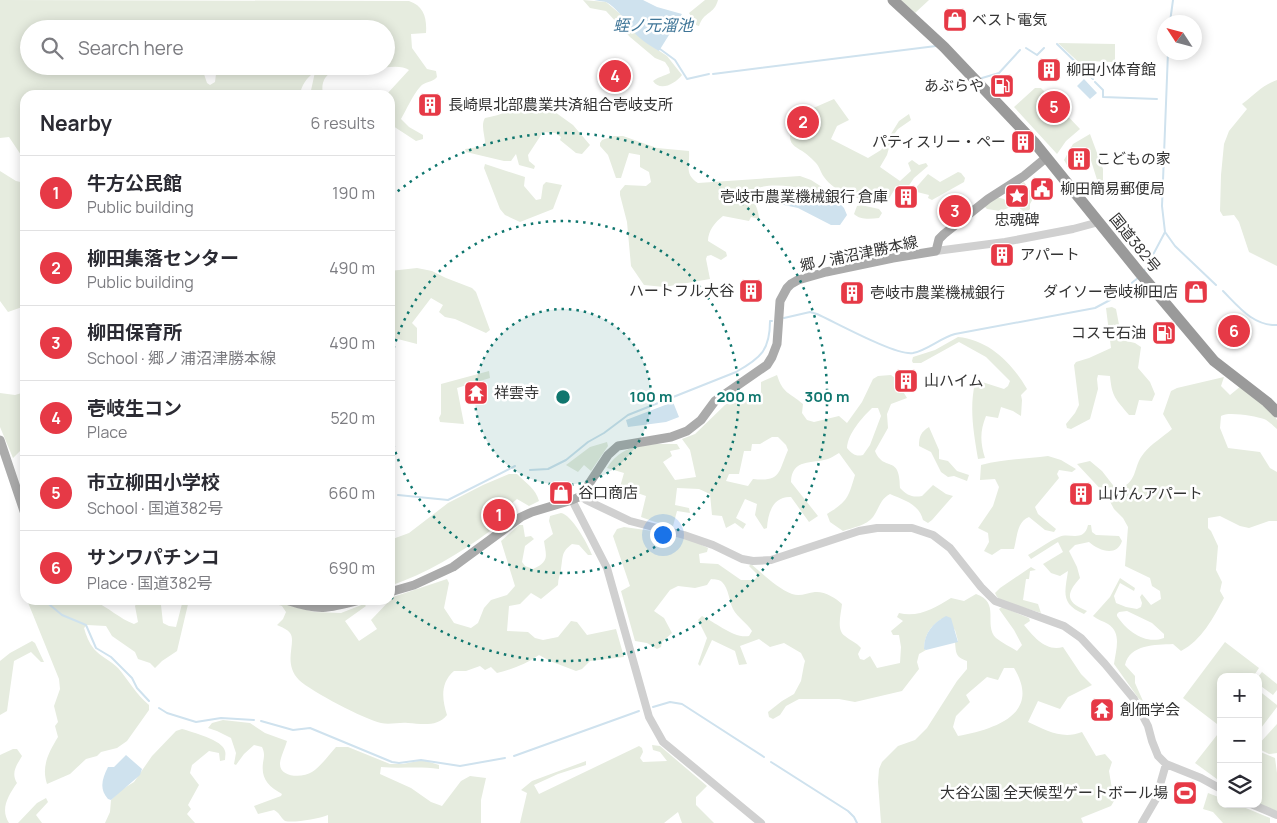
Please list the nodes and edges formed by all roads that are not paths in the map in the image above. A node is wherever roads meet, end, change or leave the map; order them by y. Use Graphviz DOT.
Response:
graph roads {
  1 [pos="893,0"];
  2 [pos="1047,157"];
  3 [pos="1099,222"];
  4 [pos="936,251"];
  5 [pos="1277,412"];
  6 [pos="0,440"];
  7 [pos="576,498"];
  8 [pos="20,499"];
  9 [pos="395,591"];
  10 [pos="301,605"];
  11 [pos="339,605"];
  12 [pos="1166,764"];
  13 [pos="1217,787"];
  14 [pos="1260,808"];
  15 [pos="1277,815"];
  16 [pos="761,823"];
  17 [pos="1142,823"];
  1 -- 2 [label="highway, 国道382号"];
  2 -- 3 [label="highway, 国道382号"];
  2 -- 4 [label="main road, 郷ノ浦沼津勝本線"];
  3 -- 4 [label="street"];
  3 -- 5 [label="highway, 国道382号"];
  4 -- 7 [label="main road, 郷ノ浦沼津勝本線"];
  6 -- 8 [label="main road"];
  7 -- 9 [label="main road"];
  7 -- 12 [label="street"];
  7 -- 16 [label="street"];
  10 -- 11 [label="main road"];
  12 -- 13 [label="street"];
  12 -- 17 [label="street"];
  14 -- 15 [label="street"];
}
